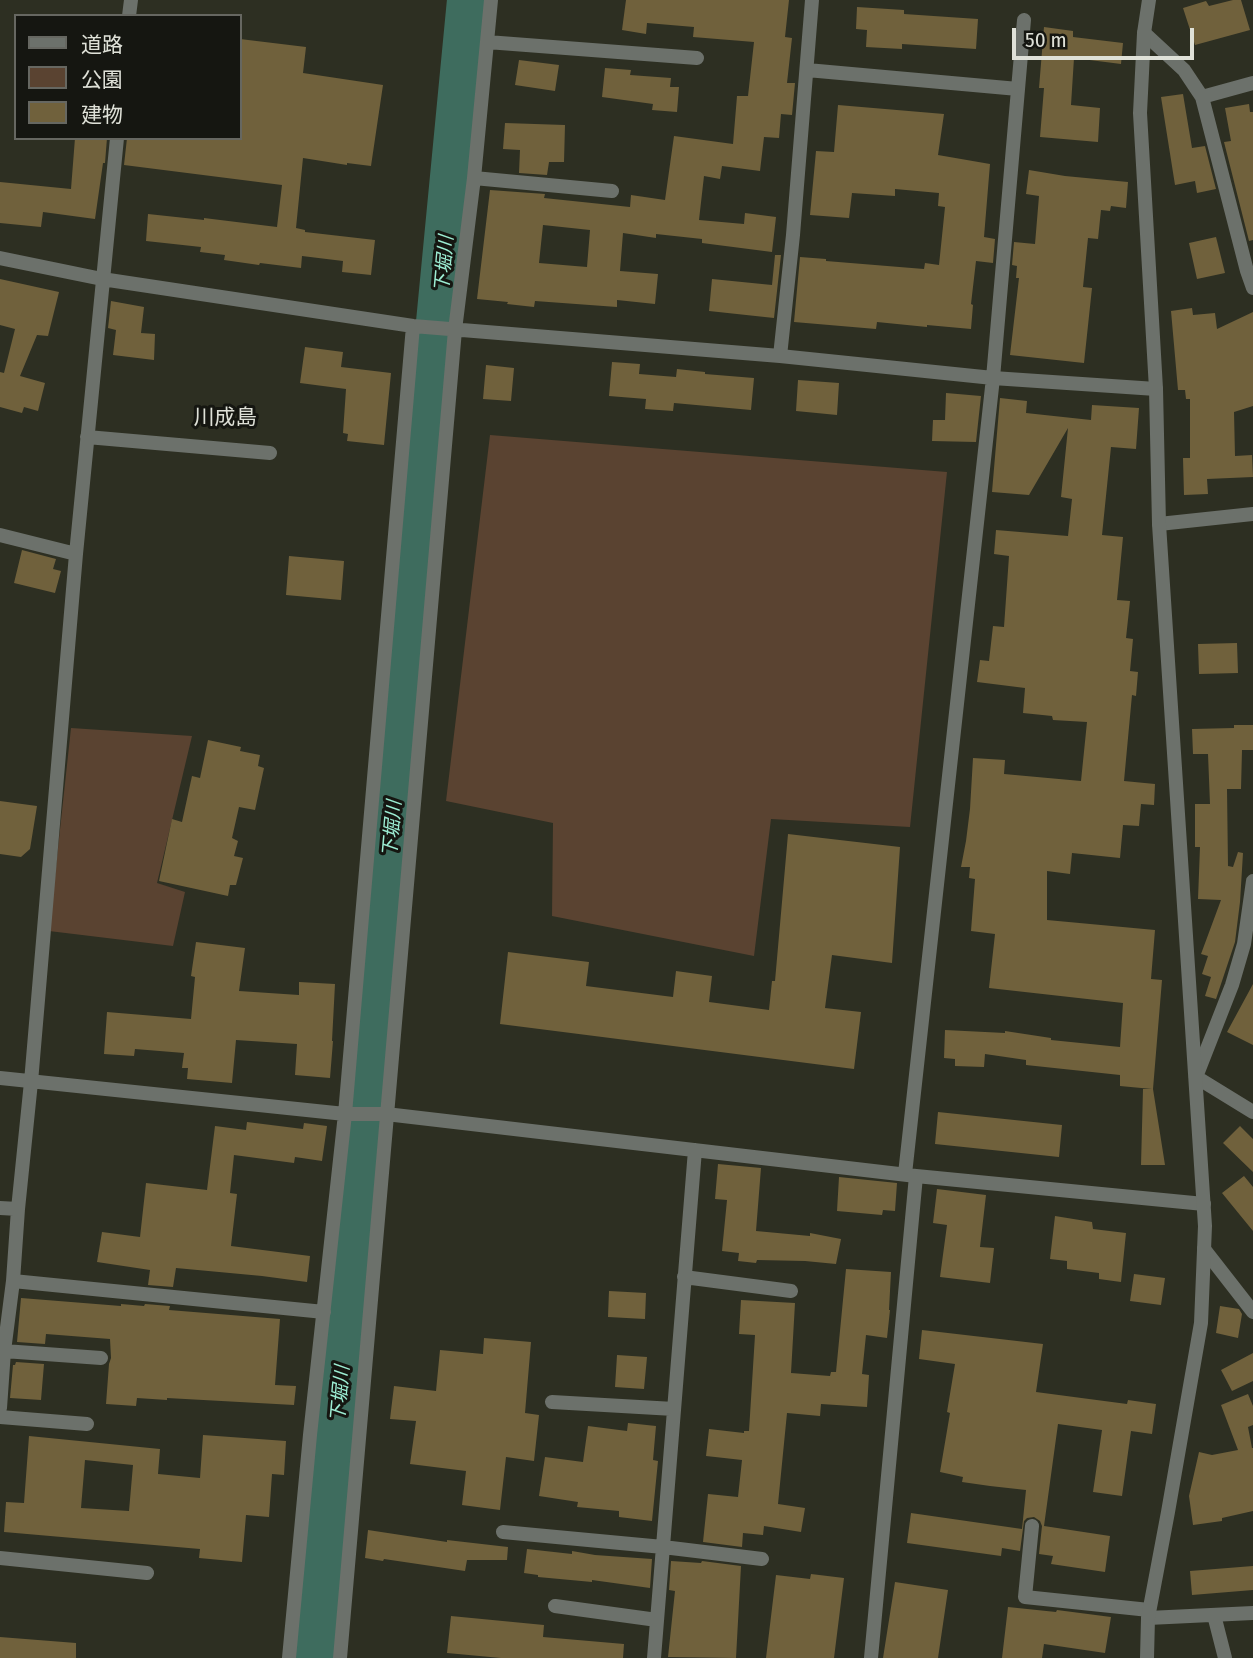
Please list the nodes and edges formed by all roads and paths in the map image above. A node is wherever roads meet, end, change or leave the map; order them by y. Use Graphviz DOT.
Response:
graph roads {
  1 [pos="491,0"];
  2 [pos="812,0"];
  3 [pos="1149,0"];
  4 [pos="1024,20"];
  5 [pos="1144,33"];
  6 [pos="487,42"];
  7 [pos="697,58"];
  8 [pos="807,70"];
  9 [pos="1253,83"];
  10 [pos="1018,89"];
  11 [pos="1202,97"];
  12 [pos="117,140"];
  13 [pos="474,178"];
  14 [pos="612,191"];
  15 [pos="0,258"];
  16 [pos="102,279"];
  17 [pos="1253,288"];
  18 [pos="414,326"];
  19 [pos="454,330"];
  20 [pos="780,356"];
  21 [pos="993,379"];
  22 [pos="1156,389"];
  23 [pos="87,436"];
  24 [pos="270,453"];
  25 [pos="1253,514"];
  26 [pos="1159,524"];
  27 [pos="0,535"];
  28 [pos="76,554"];
  29 [pos="1253,881"];
  30 [pos="1196,1077"];
  31 [pos="0,1078"];
  32 [pos="31,1082"];
  33 [pos="1253,1112"];
  34 [pos="346,1114"];
  35 [pos="385,1114"];
  36 [pos="695,1150"];
  37 [pos="911,1175"];
  38 [pos="1204,1204"];
  39 [pos="0,1208"];
  40 [pos="18,1209"];
  41 [pos="1204,1249"];
  42 [pos="684,1277"];
  43 [pos="13,1281"];
  44 [pos="791,1291"];
  45 [pos="324,1312"];
  46 [pos="1253,1312"];
  47 [pos="4,1351"];
  48 [pos="101,1358"];
  49 [pos="552,1402"];
  50 [pos="0,1408"];
  51 [pos="674,1409"];
  52 [pos="0,1417"];
  53 [pos="87,1424"];
  54 [pos="1032,1526"];
  55 [pos="503,1532"];
  56 [pos="663,1547"];
  57 [pos="0,1559"];
  58 [pos="762,1559"];
  59 [pos="147,1573"];
  60 [pos="555,1606"];
  61 [pos="1253,1613"];
  62 [pos="1148,1614"];
  63 [pos="1214,1615"];
  64 [pos="657,1620"];
  65 [pos="289,1658"];
  66 [pos="340,1658"];
  67 [pos="654,1658"];
  68 [pos="871,1658"];
  69 [pos="1147,1658"];
  70 [pos="1225,1658"];
  1 -- 6 [label="street"];
  2 -- 8 [label="street"];
  3 -- 5 [label="street"];
  4 -- 10 [label="street"];
  5 -- 11 [label="street"];
  5 -- 22 [label="street"];
  6 -- 7 [label="street"];
  6 -- 13 [label="street"];
  8 -- 10 [label="street"];
  8 -- 20 [label="street"];
  9 -- 11 [label="street"];
  10 -- 21 [label="street"];
  11 -- 17 [label="street"];
  12 -- 16 [label="street"];
  13 -- 14 [label="street"];
  13 -- 19 [label="street"];
  15 -- 16 [label="street"];
  16 -- 18 [label="street"];
  16 -- 23 [label="street"];
  18 -- 19 [label="street"];
  18 -- 34 [label="street"];
  19 -- 20 [label="street"];
  19 -- 35 [label="street"];
  20 -- 21 [label="street"];
  21 -- 22 [label="street"];
  21 -- 37 [label="street"];
  22 -- 26 [label="street"];
  23 -- 24 [label="street"];
  23 -- 28 [label="street"];
  25 -- 26 [label="street"];
  26 -- 30 [label="street"];
  27 -- 28 [label="street"];
  28 -- 32 [label="street"];
  29 -- 30 [label="street"];
  30 -- 33 [label="street"];
  30 -- 38 [label="street"];
  31 -- 32 [label="street"];
  32 -- 34 [label="street"];
  32 -- 40 [label="street"];
  34 -- 35 [label="street"];
  34 -- 45 [label="street"];
  35 -- 36 [label="street"];
  35 -- 66 [label="street"];
  36 -- 37 [label="street"];
  36 -- 42 [label="street"];
  37 -- 38 [label="street"];
  37 -- 68 [label="street"];
  38 -- 41 [label="street"];
  39 -- 40 [label="street"];
  40 -- 43 [label="street"];
  41 -- 46 [label="street"];
  41 -- 62 [label="street"];
  42 -- 44 [label="street"];
  42 -- 51 [label="street"];
  43 -- 45 [label="street"];
  43 -- 47 [label="street"];
  45 -- 65 [label="street"];
  47 -- 48 [label="street"];
  47 -- 50 [label="street"];
  49 -- 51 [label="street"];
  51 -- 56 [label="street"];
  52 -- 53 [label="street"];
  54 -- 62 [label="street"];
  55 -- 56 [label="street"];
  56 -- 58 [label="street"];
  56 -- 64 [label="street"];
  57 -- 59 [label="street"];
  60 -- 64 [label="street"];
  61 -- 63 [label="street"];
  62 -- 63 [label="street"];
  62 -- 69 [label="street"];
  63 -- 70 [label="street"];
  64 -- 67 [label="street"];
}
